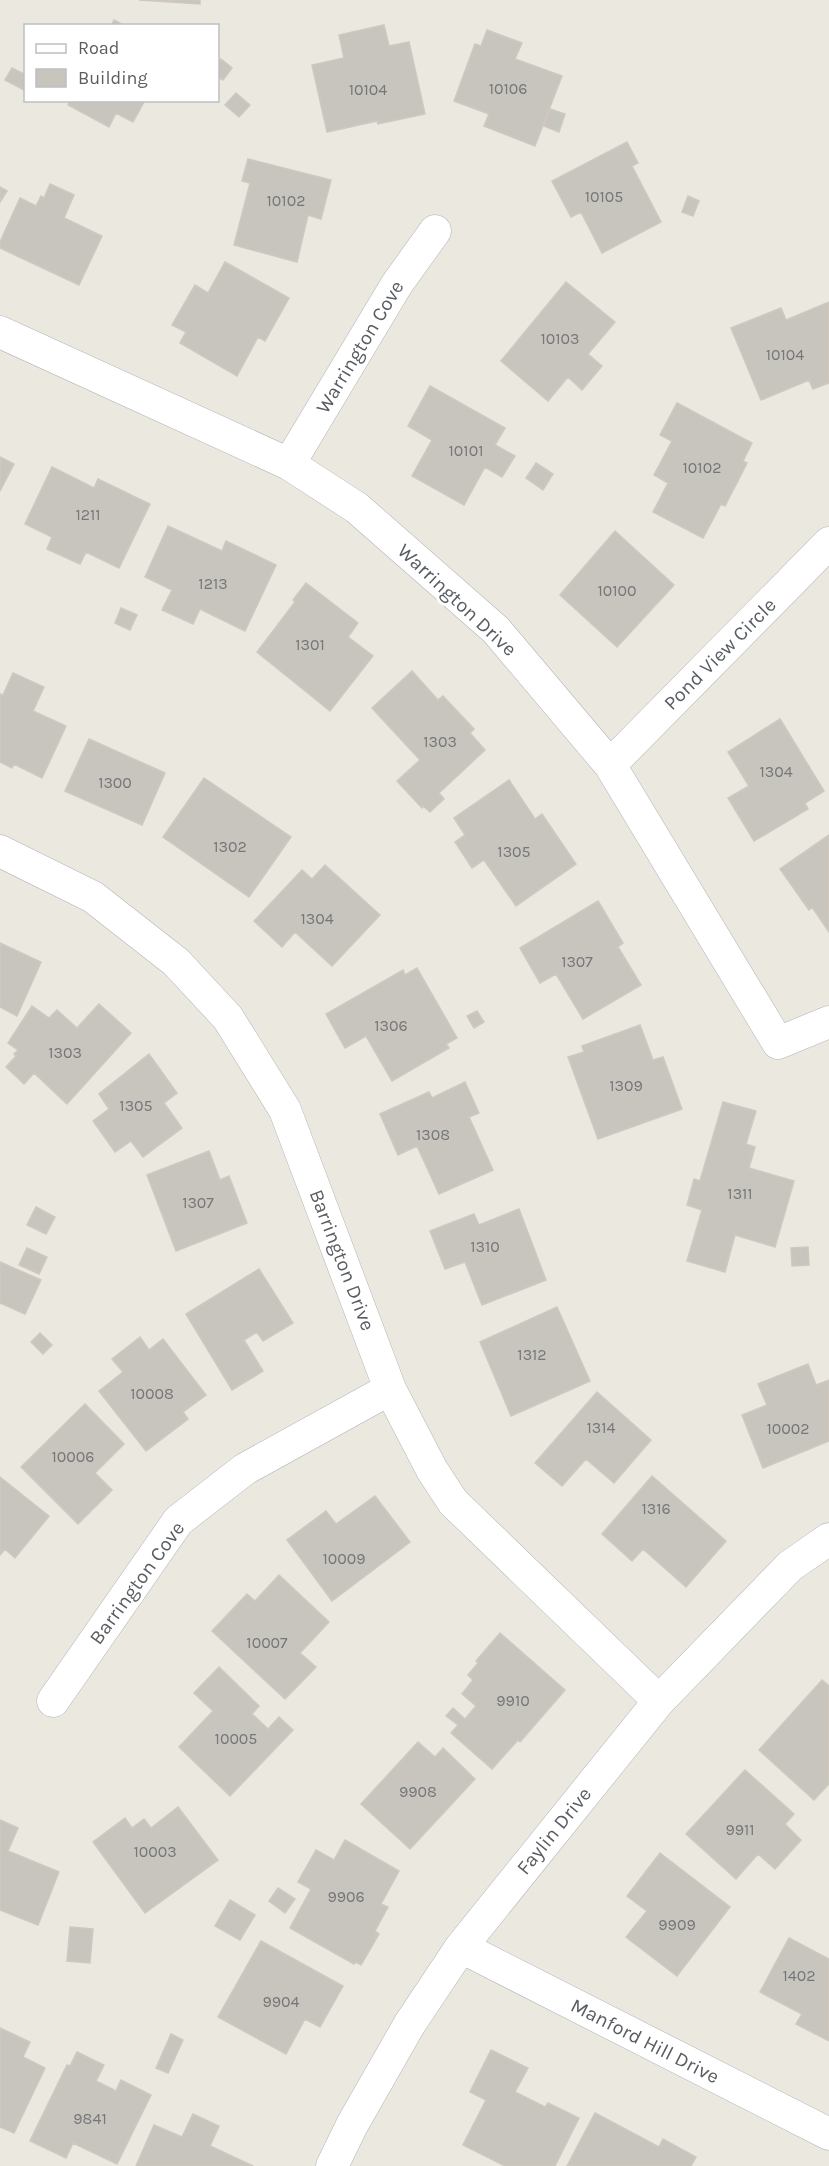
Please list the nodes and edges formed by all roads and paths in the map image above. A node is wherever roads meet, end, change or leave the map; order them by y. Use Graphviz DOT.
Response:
graph roads {
  1 [pos="435,231"];
  2 [pos="0,332"];
  3 [pos="289,464"];
  4 [pos="829,543"];
  5 [pos="610,765"];
  6 [pos="0,851"];
  7 [pos="829,1022"];
  8 [pos="390,1389"];
  9 [pos="829,1539"];
  10 [pos="53,1701"];
  11 [pos="659,1701"];
  12 [pos="461,1947"];
  13 [pos="829,2134"];
  14 [pos="332,2166"];
  1 -- 3 [label="street, Warrington Cove"];
  2 -- 3 [label="street, Warrington Drive"];
  3 -- 5 [label="street, Warrington Drive"];
  4 -- 5 [label="street, Pond View Circle"];
  5 -- 7 [label="street, Warrington Drive"];
  6 -- 8 [label="street, Barrington Drive"];
  8 -- 10 [label="street, Barrington Cove"];
  8 -- 11 [label="street, Barrington Drive"];
  9 -- 11 [label="street, Faylin Drive"];
  11 -- 12 [label="street, Faylin Drive"];
  12 -- 13 [label="street, Manford Hill Drive"];
  12 -- 14 [label="street, Faylin Drive"];
}
